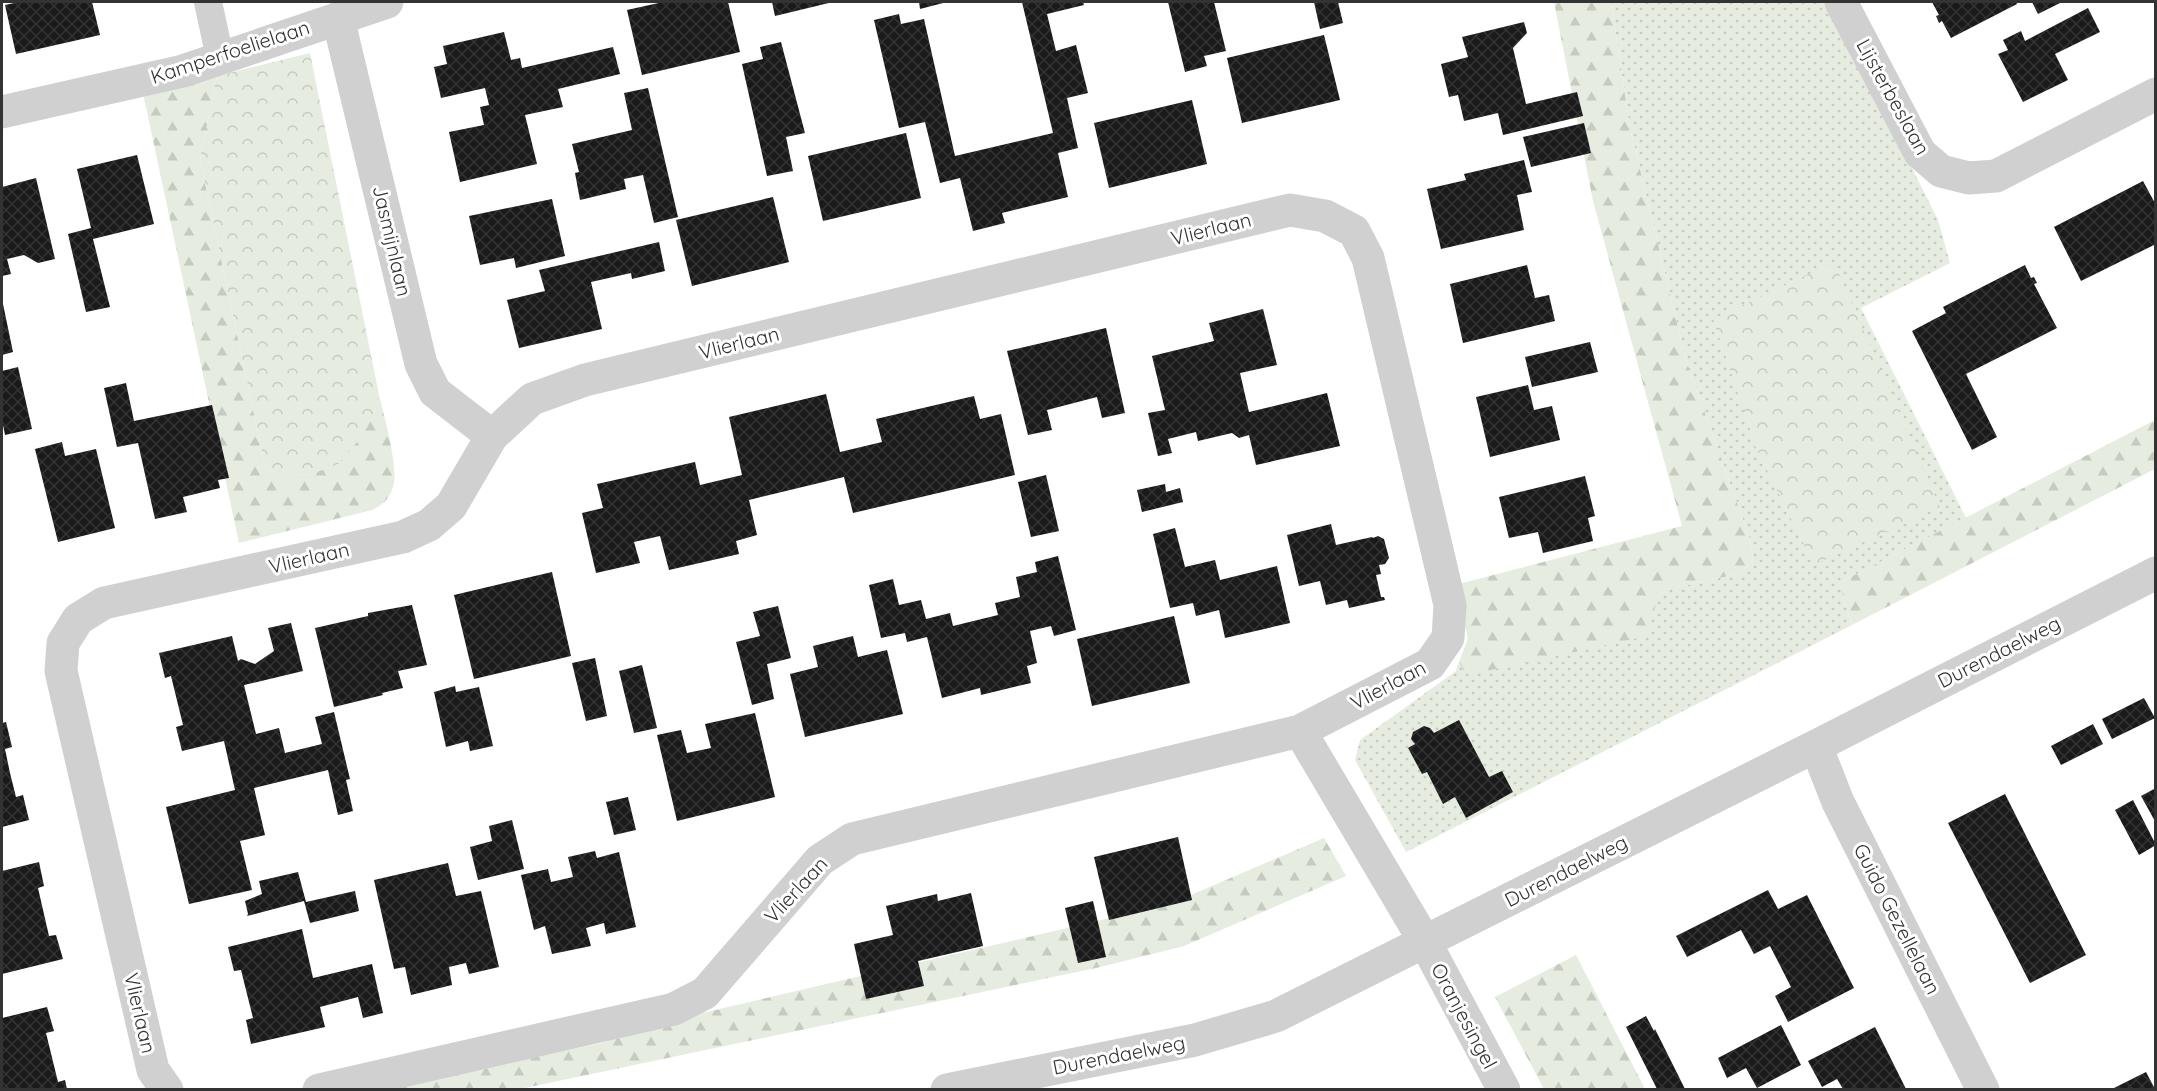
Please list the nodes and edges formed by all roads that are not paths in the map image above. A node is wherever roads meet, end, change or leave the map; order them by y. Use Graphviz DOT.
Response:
graph roads {
  1 [pos="208,2"];
  2 [pos="387,2"];
  3 [pos="1841,2"];
  4 [pos="338,18"];
  5 [pos="220,58"];
  6 [pos="2156,94"];
  7 [pos="2,112"];
  8 [pos="492,436"];
  9 [pos="2156,573"];
  10 [pos="1300,731"];
  11 [pos="1816,746"];
  12 [pos="1425,942"];
  13 [pos="167,1089"];
  14 [pos="319,1089"];
  15 [pos="947,1089"];
  16 [pos="1504,1089"];
  17 [pos="1983,1089"];
  1 -- 5 [label="lane"];
  2 -- 4 [label="street, Kamperfoelielaan"];
  3 -- 6 [label="street, Lijsterbeslaan"];
  4 -- 5 [label="street, Kamperfoelielaan"];
  4 -- 8 [label="street, Jasmijnlaan"];
  5 -- 7 [label="street, Kamperfoelielaan"];
  8 -- 10 [label="street, Vlierlaan"];
  8 -- 13 [label="street, Vlierlaan"];
  9 -- 11 [label="street, Durendaelweg"];
  10 -- 12 [label="street"];
  10 -- 14 [label="street, Vlierlaan"];
  11 -- 12 [label="street, Durendaelweg"];
  11 -- 17 [label="street, Guido Gezellelaan"];
  12 -- 15 [label="street, Durendaelweg"];
  12 -- 16 [label="street, Oranjesingel"];
}
